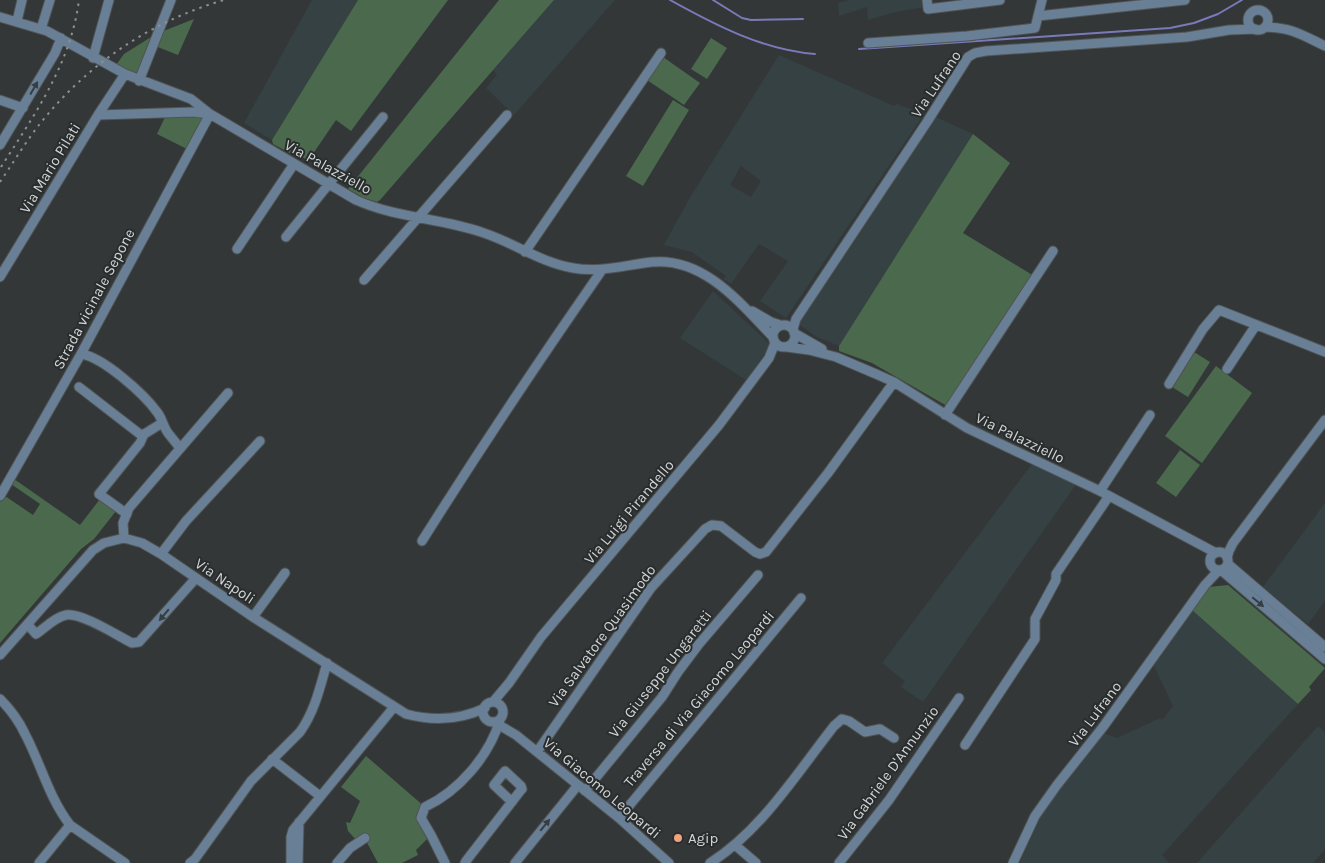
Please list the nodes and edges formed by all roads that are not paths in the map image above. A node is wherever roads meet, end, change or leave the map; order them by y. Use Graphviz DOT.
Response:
graph roads {
  1 [pos="22,0"];
  2 [pos="50,0"];
  3 [pos="109,0"];
  4 [pos="171,0"];
  5 [pos="927,0"];
  6 [pos="1000,0"];
  7 [pos="1042,0"];
  8 [pos="1185,0"];
  9 [pos="1258,0"];
  10 [pos="1251,12"];
  11 [pos="1265,13"];
  12 [pos="1038,16"];
  13 [pos="0,17"];
  14 [pos="17,21"];
  15 [pos="1260,28"];
  16 [pos="1286,28"];
  17 [pos="41,29"];
  18 [pos="1229,30"];
  19 [pos="62,38"];
  20 [pos="868,43"];
  21 [pos="1325,46"];
  22 [pos="661,54"];
  23 [pos="93,58"];
  24 [pos="124,74"];
  25 [pos="139,81"];
  26 [pos="0,100"];
  27 [pos="23,108"];
  28 [pos="210,114"];
  29 [pos="98,115"];
  30 [pos="508,115"];
  31 [pos="383,117"];
  32 [pos="0,145"];
  33 [pos="294,164"];
  34 [pos="330,185"];
  35 [pos="418,218"];
  36 [pos="286,236"];
  37 [pos="237,249"];
  38 [pos="1053,251"];
  39 [pos="525,252"];
  40 [pos="602,270"];
  41 [pos="0,276"];
  42 [pos="364,280"];
  43 [pos="741,304"];
  44 [pos="1256,324"];
  45 [pos="788,328"];
  46 [pos="779,343"];
  47 [pos="1325,352"];
  48 [pos="81,354"];
  49 [pos="836,357"];
  50 [pos="1227,369"];
  51 [pos="894,382"];
  52 [pos="1169,384"];
  53 [pos="79,388"];
  54 [pos="228,393"];
  55 [pos="945,415"];
  56 [pos="1150,415"];
  57 [pos="1325,420"];
  58 [pos="162,423"];
  59 [pos="144,434"];
  60 [pos="260,440"];
  61 [pos="180,448"];
  62 [pos="1100,491"];
  63 [pos="0,496"];
  64 [pos="1109,496"];
  65 [pos="127,514"];
  66 [pos="124,538"];
  67 [pos="422,542"];
  68 [pos="161,554"];
  69 [pos="1219,562"];
  70 [pos="285,574"];
  71 [pos="758,575"];
  72 [pos="196,578"];
  73 [pos="801,598"];
  74 [pos="253,617"];
  75 [pos="28,626"];
  76 [pos="1325,647"];
  77 [pos="0,655"];
  78 [pos="1325,659"];
  79 [pos="327,663"];
  80 [pos="509,683"];
  81 [pos="959,698"];
  82 [pos="0,699"];
  83 [pos="493,702"];
  84 [pos="394,707"];
  85 [pos="485,708"];
  86 [pos="464,716"];
  87 [pos="497,718"];
  88 [pos="894,738"];
  89 [pos="965,745"];
  90 [pos="536,752"];
  91 [pos="272,759"];
  92 [pos="578,785"];
  93 [pos="585,792"];
  94 [pos="320,796"];
  95 [pos="512,802"];
  96 [pos="619,818"];
  97 [pos="299,822"];
  98 [pos="70,825"];
  99 [pos="365,838"];
  100 [pos="735,845"];
  101 [pos="192,861"];
  102 [pos="38,863"];
  103 [pos="125,863"];
  104 [pos="291,863"];
  105 [pos="298,863"];
  106 [pos="337,863"];
  107 [pos="445,863"];
  108 [pos="464,863"];
  109 [pos="514,863"];
  110 [pos="669,863"];
  111 [pos="710,863"];
  112 [pos="756,863"];
  113 [pos="839,863"];
  114 [pos="1013,863"];
  1 -- 14 [label="street"];
  2 -- 17 [label="street"];
  3 -- 23 [label="street"];
  4 -- 25 [label="street"];
  5 -- 6 [label="street"];
  7 -- 12 [label="street"];
  8 -- 12 [label="street"];
  9 -- 10 [label="street"];
  9 -- 11 [label="street"];
  10 -- 11 [label="street"];
  10 -- 15 [label="street"];
  10 -- 18 [label="street, Via Lufrano"];
  11 -- 15 [label="street"];
  11 -- 16 [label="street, Via Lufrano"];
  12 -- 20 [label="street"];
  13 -- 14 [label="street, Via Palazziello"];
  14 -- 17 [label="street, Via Palazziello"];
  15 -- 16 [label="street, Via Lufrano"];
  15 -- 18 [label="street, Via Lufrano"];
  16 -- 21 [label="street, Via Lufrano"];
  17 -- 19 [label="street, Via Palazziello"];
  18 -- 45 [label="street, Via Lufrano"];
  19 -- 23 [label="street, Via Palazziello"];
  27 -- 19 [label="street, one-way"];
  22 -- 39 [label="street"];
  23 -- 24 [label="street, Via Palazziello"];
  24 -- 25 [label="street, Via Palazziello"];
  24 -- 29 [label="street, Via Mario Pilati"];
  25 -- 28 [label="street, Via Palazziello"];
  26 -- 27 [label="street"];
  27 -- 32 [label="street"];
  28 -- 29 [label="street"];
  28 -- 33 [label="street, Via Palazziello"];
  28 -- 48 [label="street, Strada vicinale Sepone"];
  29 -- 41 [label="street, Via Mario Pilati"];
  30 -- 35 [label="street"];
  31 -- 34 [label="street"];
  33 -- 34 [label="street, Via Palazziello"];
  33 -- 37 [label="street"];
  34 -- 35 [label="street, Via Palazziello"];
  34 -- 36 [label="street"];
  35 -- 39 [label="street, Via Palazziello"];
  35 -- 42 [label="street"];
  38 -- 55 [label="street"];
  39 -- 40 [label="street, Via Palazziello"];
  40 -- 43 [label="street, Via Palazziello"];
  40 -- 67 [label="street"];
  43 -- 45 [label="street, Via Palazziello"];
  43 -- 46 [label="street, Via Palazziello"];
  44 -- 47 [label="street"];
  44 -- 50 [label="street"];
  44 -- 52 [label="street"];
  45 -- 46 [label="street"];
  45 -- 46 [label="street"];
  45 -- 49 [label="street, Via Palazziello"];
  46 -- 49 [label="street, Via Palazziello"];
  46 -- 80 [label="street, Via Luigi Pirandello"];
  48 -- 58 [label="street"];
  48 -- 63 [label="street, Strada vicinale Sepone"];
  49 -- 51 [label="street, Via Palazziello"];
  51 -- 55 [label="street, Via Palazziello"];
  51 -- 90 [label="street, Via Salvatore Quasimodo"];
  53 -- 59 [label="street"];
  54 -- 61 [label="street"];
  55 -- 62 [label="street, Via Palazziello"];
  56 -- 62 [label="street"];
  57 -- 69 [label="street"];
  58 -- 59 [label="street"];
  58 -- 61 [label="street"];
  59 -- 65 [label="street"];
  60 -- 68 [label="street"];
  61 -- 65 [label="street"];
  62 -- 64 [label="street, Via Palazziello"];
  64 -- 69 [label="street, Via Palazziello"];
  64 -- 89 [label="street"];
  65 -- 66 [label="street"];
  66 -- 68 [label="street, Via Napoli"];
  66 -- 75 [label="street"];
  68 -- 72 [label="street, Via Napoli"];
  69 -- 76 [label="street, Via Palazziello"];
  69 -- 78 [label="street, Via Palazziello, one-way"];
  69 -- 114 [label="street, Via Lufrano"];
  70 -- 74 [label="street"];
  71 -- 93 [label="street, Via Giuseppe Ungaretti"];
  72 -- 74 [label="street, Via Napoli"];
  72 -- 75 [label="street, one-way"];
  73 -- 96 [label="street, Traversa di Via Giacomo Leopardi"];
  74 -- 79 [label="street, Via Napoli"];
  75 -- 77 [label="street"];
  79 -- 84 [label="street, Via Napoli"];
  79 -- 91 [label="street"];
  80 -- 83 [label="street, Via Luigi Pirandello"];
  80 -- 87 [label="street, Via Luigi Pirandello"];
  81 -- 113 [label="street, Via Gabriele D'Annunzio"];
  82 -- 98 [label="street"];
  83 -- 85 [label="street, Via Luigi Pirandello"];
  83 -- 87 [label="street, Via Giacomo Leopardi"];
  84 -- 86 [label="street, Via Napoli"];
  84 -- 94 [label="street"];
  85 -- 86 [label="street, Via Napoli"];
  85 -- 87 [label="street"];
  86 -- 87 [label="street, Via Napoli"];
  87 -- 90 [label="street, Via Giacomo Leopardi"];
  87 -- 107 [label="street, Via Luigi Pirandello"];
  88 -- 100 [label="street, Via Gabriele D'Annunzio"];
  90 -- 92 [label="street, Via Giacomo Leopardi"];
  91 -- 94 [label="street"];
  91 -- 101 [label="street"];
  92 -- 93 [label="street, Via Giacomo Leopardi"];
  109 -- 92 [label="street, one-way"];
  93 -- 96 [label="street, Via Giacomo Leopardi"];
  94 -- 97 [label="street"];
  95 -- 108 [label="street"];
  96 -- 110 [label="street, Via Giacomo Leopardi"];
  97 -- 104 [label="street"];
  97 -- 105 [label="street"];
  98 -- 102 [label="street"];
  98 -- 103 [label="street"];
  99 -- 106 [label="street"];
  100 -- 111 [label="street, Via Gabriele D'Annunzio"];
  100 -- 112 [label="street"];
}
